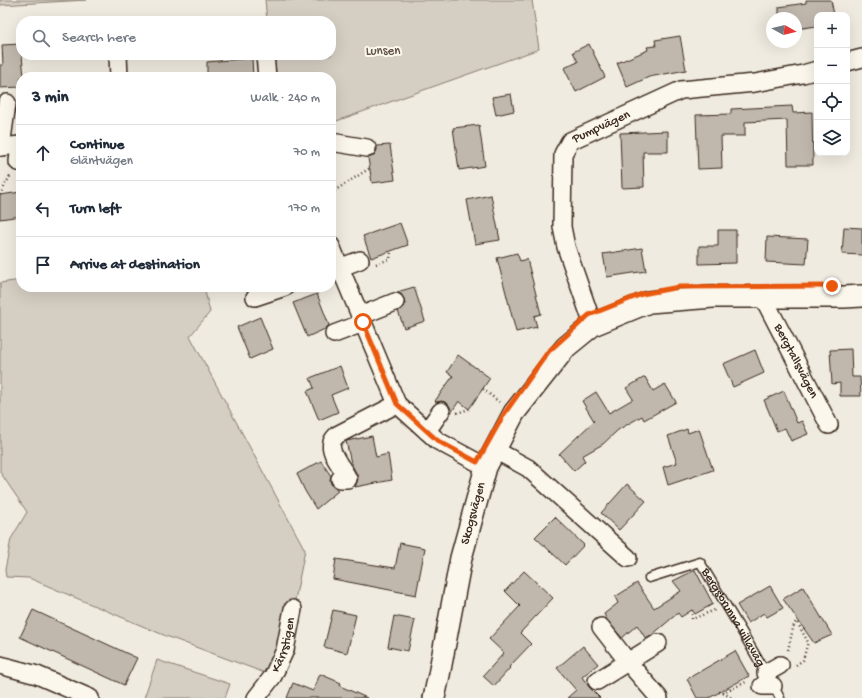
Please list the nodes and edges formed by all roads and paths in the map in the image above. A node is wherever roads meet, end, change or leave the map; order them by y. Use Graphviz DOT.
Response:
graph roads {
  1 [pos="862,58"];
  2 [pos="118,60"];
  3 [pos="265,60"];
  4 [pos="850,61"];
  5 [pos="814,71"];
  6 [pos="120,72"];
  7 [pos="267,72"];
  8 [pos="7,103"];
  9 [pos="336,143"];
  10 [pos="0,147"];
  11 [pos="367,148"];
  12 [pos="16,150"];
  13 [pos="16,160"];
  14 [pos="370,168"];
  15 [pos="336,190"];
  16 [pos="0,195"];
  17 [pos="360,260"];
  18 [pos="336,270"];
  19 [pos="270,292"];
  20 [pos="862,296"];
  21 [pos="255,297"];
  22 [pos="763,298"];
  23 [pos="395,302"];
  24 [pos="362,319"];
  25 [pos="593,325"];
  26 [pos="334,334"];
  27 [pos="397,404"];
  28 [pos="441,411"];
  29 [pos="829,425"];
  30 [pos="427,431"];
  31 [pos="490,459"];
  32 [pos="340,479"];
  33 [pos="628,558"];
  34 [pos="649,578"];
  35 [pos="726,605"];
  36 [pos="293,609"];
  37 [pos="692,610"];
  38 [pos="601,627"];
  39 [pos="658,643"];
  40 [pos="628,662"];
  41 [pos="0,665"];
  42 [pos="773,677"];
  43 [pos="597,681"];
  44 [pos="90,698"];
  45 [pos="256,698"];
  46 [pos="434,698"];
  47 [pos="659,698"];
  48 [pos="732,698"];
  1 -- 4 [label="street"];
  2 -- 6 [label="street"];
  3 -- 7 [label="street"];
  5 -- 25 [label="street, Pumpvägen"];
  8 -- 10 [label="street"];
  9 -- 11 [label="street"];
  10 -- 12 [label="street"];
  13 -- 16 [label="path"];
  14 -- 15 [label="path"];
  17 -- 18 [label="street"];
  18 -- 24 [label="street"];
  19 -- 21 [label="street"];
  20 -- 22 [label="street, Skogsvägen"];
  22 -- 25 [label="street, Skogsvägen"];
  22 -- 29 [label="street, Bergtallsvägen"];
  23 -- 24 [label="street"];
  24 -- 26 [label="street"];
  24 -- 27 [label="street"];
  25 -- 31 [label="street, Skogsvägen"];
  27 -- 30 [label="street"];
  27 -- 32 [label="street"];
  28 -- 30 [label="street"];
  30 -- 31 [label="street"];
  31 -- 33 [label="street"];
  31 -- 46 [label="street, Skogsvägen"];
  34 -- 35 [label="lane, Bergsbrunna villaväg"];
  35 -- 37 [label="path"];
  35 -- 42 [label="lane, Bergsbrunna villaväg"];
  36 -- 45 [label="street, Kärrstigen"];
  38 -- 40 [label="street"];
  39 -- 40 [label="street"];
  40 -- 43 [label="street"];
  40 -- 47 [label="street"];
  41 -- 44 [label="street"];
  42 -- 42 [label="path"];
  42 -- 48 [label="path"];
}
